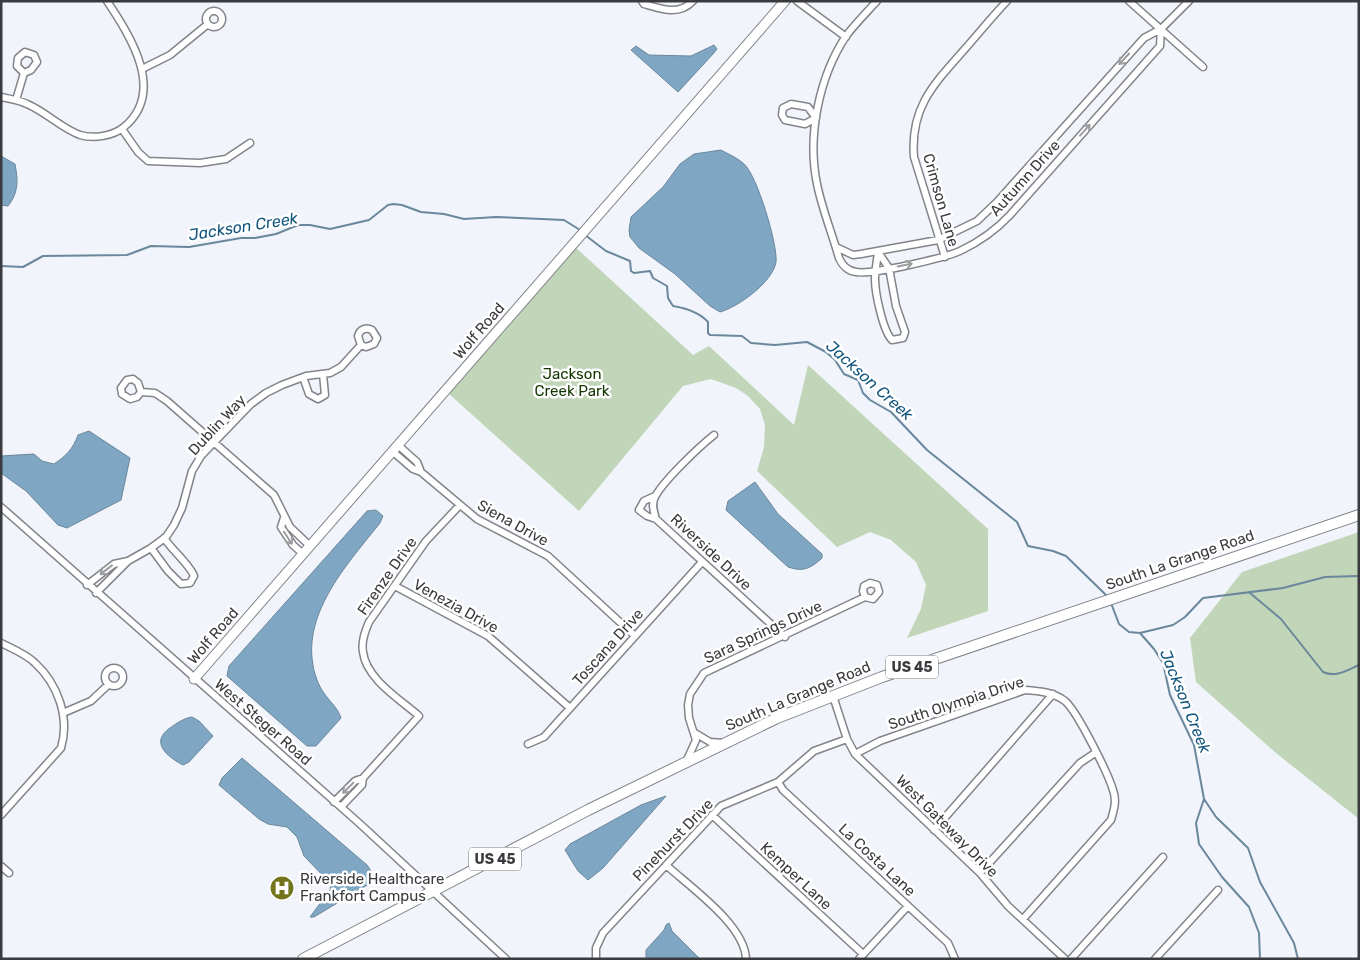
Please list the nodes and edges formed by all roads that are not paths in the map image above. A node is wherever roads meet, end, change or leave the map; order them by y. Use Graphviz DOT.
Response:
graph roads {
  1 [pos="107,1"];
  2 [pos="642,1"];
  3 [pos="693,1"];
  4 [pos="785,1"];
  5 [pos="797,1"];
  6 [pos="876,1"];
  7 [pos="1007,1"];
  8 [pos="1129,1"];
  9 [pos="1189,1"];
  10 [pos="208,24"];
  11 [pos="1162,30"];
  12 [pos="846,37"];
  13 [pos="1203,67"];
  14 [pos="142,70"];
  15 [pos="24,73"];
  16 [pos="1,97"];
  17 [pos="16,100"];
  18 [pos="816,118"];
  19 [pos="122,129"];
  20 [pos="250,143"];
  21 [pos="938,240"];
  22 [pos="836,247"];
  23 [pos="878,252"];
  24 [pos="945,257"];
  25 [pos="889,268"];
  26 [pos="877,270"];
  27 [pos="361,344"];
  28 [pos="323,374"];
  29 [pos="303,377"];
  30 [pos="140,392"];
  31 [pos="714,435"];
  32 [pos="213,442"];
  33 [pos="395,448"];
  34 [pos="655,496"];
  35 [pos="459,506"];
  36 [pos="1,507"];
  37 [pos="1359,515"];
  38 [pos="284,518"];
  39 [pos="656,519"];
  40 [pos="164,538"];
  41 [pos="310,546"];
  42 [pos="151,548"];
  43 [pos="303,554"];
  44 [pos="128,560"];
  45 [pos="702,562"];
  46 [pos="87,585"];
  47 [pos="395,586"];
  48 [pos="96,593"];
  49 [pos="865,598"];
  50 [pos="635,636"];
  51 [pos="785,636"];
  52 [pos="1,644"];
  53 [pos="194,679"];
  54 [pos="109,684"];
  55 [pos="1053,694"];
  56 [pos="833,696"];
  57 [pos="570,708"];
  58 [pos="63,712"];
  59 [pos="695,733"];
  60 [pos="847,739"];
  61 [pos="724,743"];
  62 [pos="528,744"];
  63 [pos="1095,753"];
  64 [pos="855,754"];
  65 [pos="687,760"];
  66 [pos="363,778"];
  67 [pos="778,782"];
  68 [pos="334,802"];
  69 [pos="341,808"];
  70 [pos="1,815"];
  71 [pos="712,815"];
  72 [pos="934,830"];
  73 [pos="1163,857"];
  74 [pos="666,865"];
  75 [pos="1,866"];
  76 [pos="9,873"];
  77 [pos="980,873"];
  78 [pos="1218,890"];
  79 [pos="434,891"];
  80 [pos="908,906"];
  81 [pos="1023,919"];
  82 [pos="861,956"];
  83 [pos="596,958"];
  84 [pos="303,959"];
  85 [pos="506,959"];
  86 [pos="746,959"];
  87 [pos="955,959"];
  88 [pos="1065,959"];
  89 [pos="1071,959"];
  90 [pos="1155,959"];
  1 -- 14 [label="street"];
  2 -- 3 [label="street"];
  4 -- 33 [label="main road, Wolf Road"];
  5 -- 12 [label="street"];
  6 -- 12 [label="street"];
  7 -- 21 [label="street, Crimson Lane"];
  8 -- 11 [label="street"];
  9 -- 11 [label="street, Autumn Drive"];
  10 -- 14 [label="street"];
  11 -- 13 [label="street"];
  11 -- 21 [label="street, Autumn Drive, one-way"];
  24 -- 11 [label="street, Autumn Drive, one-way"];
  12 -- 18 [label="street"];
  14 -- 19 [label="street"];
  15 -- 17 [label="street"];
  16 -- 17 [label="street"];
  17 -- 19 [label="street"];
  18 -- 18 [label="street"];
  18 -- 22 [label="street"];
  19 -- 20 [label="street"];
  21 -- 23 [label="street, Autumn Drive"];
  21 -- 24 [label="street, Crimson Lane"];
  22 -- 23 [label="street, Autumn Drive"];
  22 -- 26 [label="street, Autumn Drive"];
  23 -- 25 [label="street"];
  23 -- 26 [label="street"];
  25 -- 24 [label="street, Autumn Drive, one-way"];
  25 -- 26 [label="street, Autumn Drive"];
  25 -- 26 [label="street"];
  27 -- 28 [label="street, Dublin Way"];
  28 -- 29 [label="street, Dublin Way"];
  28 -- 29 [label="street"];
  29 -- 32 [label="street, Dublin Way"];
  30 -- 32 [label="street"];
  31 -- 34 [label="street"];
  32 -- 38 [label="street"];
  32 -- 40 [label="street, Dublin Way"];
  33 -- 35 [label="street, Siena Drive"];
  33 -- 41 [label="main road, Wolf Road"];
  34 -- 39 [label="street, Riverside Drive"];
  34 -- 39 [label="street"];
  35 -- 47 [label="street, Firenze Drive"];
  35 -- 50 [label="street, Siena Drive"];
  36 -- 46 [label="street, West Steger Road"];
  37 -- 56 [label="main road, South La Grange Road / US 45"];
  38 -- 41 [label="street"];
  38 -- 43 [label="street, one-way"];
  39 -- 45 [label="street, Riverside Drive"];
  40 -- 42 [label="street, Dublin Way"];
  40 -- 42 [label="street"];
  41 -- 43 [label="main road, Wolf Road"];
  42 -- 44 [label="street, Dublin Way"];
  43 -- 53 [label="main road, Wolf Road"];
  44 -- 46 [label="street, Dublin Way, one-way"];
  44 -- 48 [label="street, Dublin Way"];
  45 -- 50 [label="street, Toscana Drive"];
  45 -- 51 [label="street, Riverside Drive"];
  46 -- 48 [label="street, West Steger Road"];
  47 -- 57 [label="street, Venezia Drive"];
  47 -- 66 [label="street, Firenze Drive"];
  48 -- 53 [label="street, West Steger Road"];
  49 -- 51 [label="street, Sara Springs Drive"];
  50 -- 57 [label="street, Toscana Drive"];
  51 -- 59 [label="street, Sara Springs Drive"];
  52 -- 58 [label="street"];
  53 -- 68 [label="street, West Steger Road"];
  54 -- 58 [label="street"];
  55 -- 63 [label="street, South Olympia Drive"];
  55 -- 64 [label="street, South Olympia Drive"];
  55 -- 72 [label="street"];
  56 -- 60 [label="street, West Gateway Drive"];
  56 -- 61 [label="main road, South La Grange Road / US 45"];
  57 -- 62 [label="street, Toscana Drive"];
  58 -- 70 [label="street"];
  59 -- 61 [label="street"];
  59 -- 65 [label="street, Sara Springs Drive"];
  60 -- 64 [label="street, West Gateway Drive"];
  60 -- 67 [label="street, Pinehurst Drive"];
  61 -- 65 [label="main road, South La Grange Road / US 45"];
  63 -- 77 [label="street"];
  63 -- 81 [label="street, South Olympia Drive"];
  64 -- 72 [label="street, West Gateway Drive"];
  65 -- 79 [label="main road, South La Grange Road / US 45"];
  66 -- 68 [label="street, Firenze Drive, one-way"];
  66 -- 69 [label="street, Firenze Drive"];
  67 -- 71 [label="street, Pinehurst Drive"];
  67 -- 80 [label="street, La Costa Lane"];
  68 -- 69 [label="street, West Steger Road"];
  69 -- 79 [label="street, West Steger Road"];
  71 -- 74 [label="street, Pinehurst Drive"];
  71 -- 82 [label="street, Kemper Lane"];
  72 -- 77 [label="street, West Gateway Drive"];
  73 -- 89 [label="street"];
  74 -- 83 [label="street, Pinehurst Drive"];
  74 -- 86 [label="street"];
  75 -- 76 [label="street"];
  77 -- 81 [label="street, West Gateway Drive"];
  78 -- 90 [label="street"];
  79 -- 84 [label="main road, South La Grange Road / US 45"];
  79 -- 85 [label="street, West Steger Road"];
  80 -- 82 [label="street"];
  80 -- 87 [label="street, La Costa Lane"];
  81 -- 88 [label="street, West Gateway Drive"];
}
